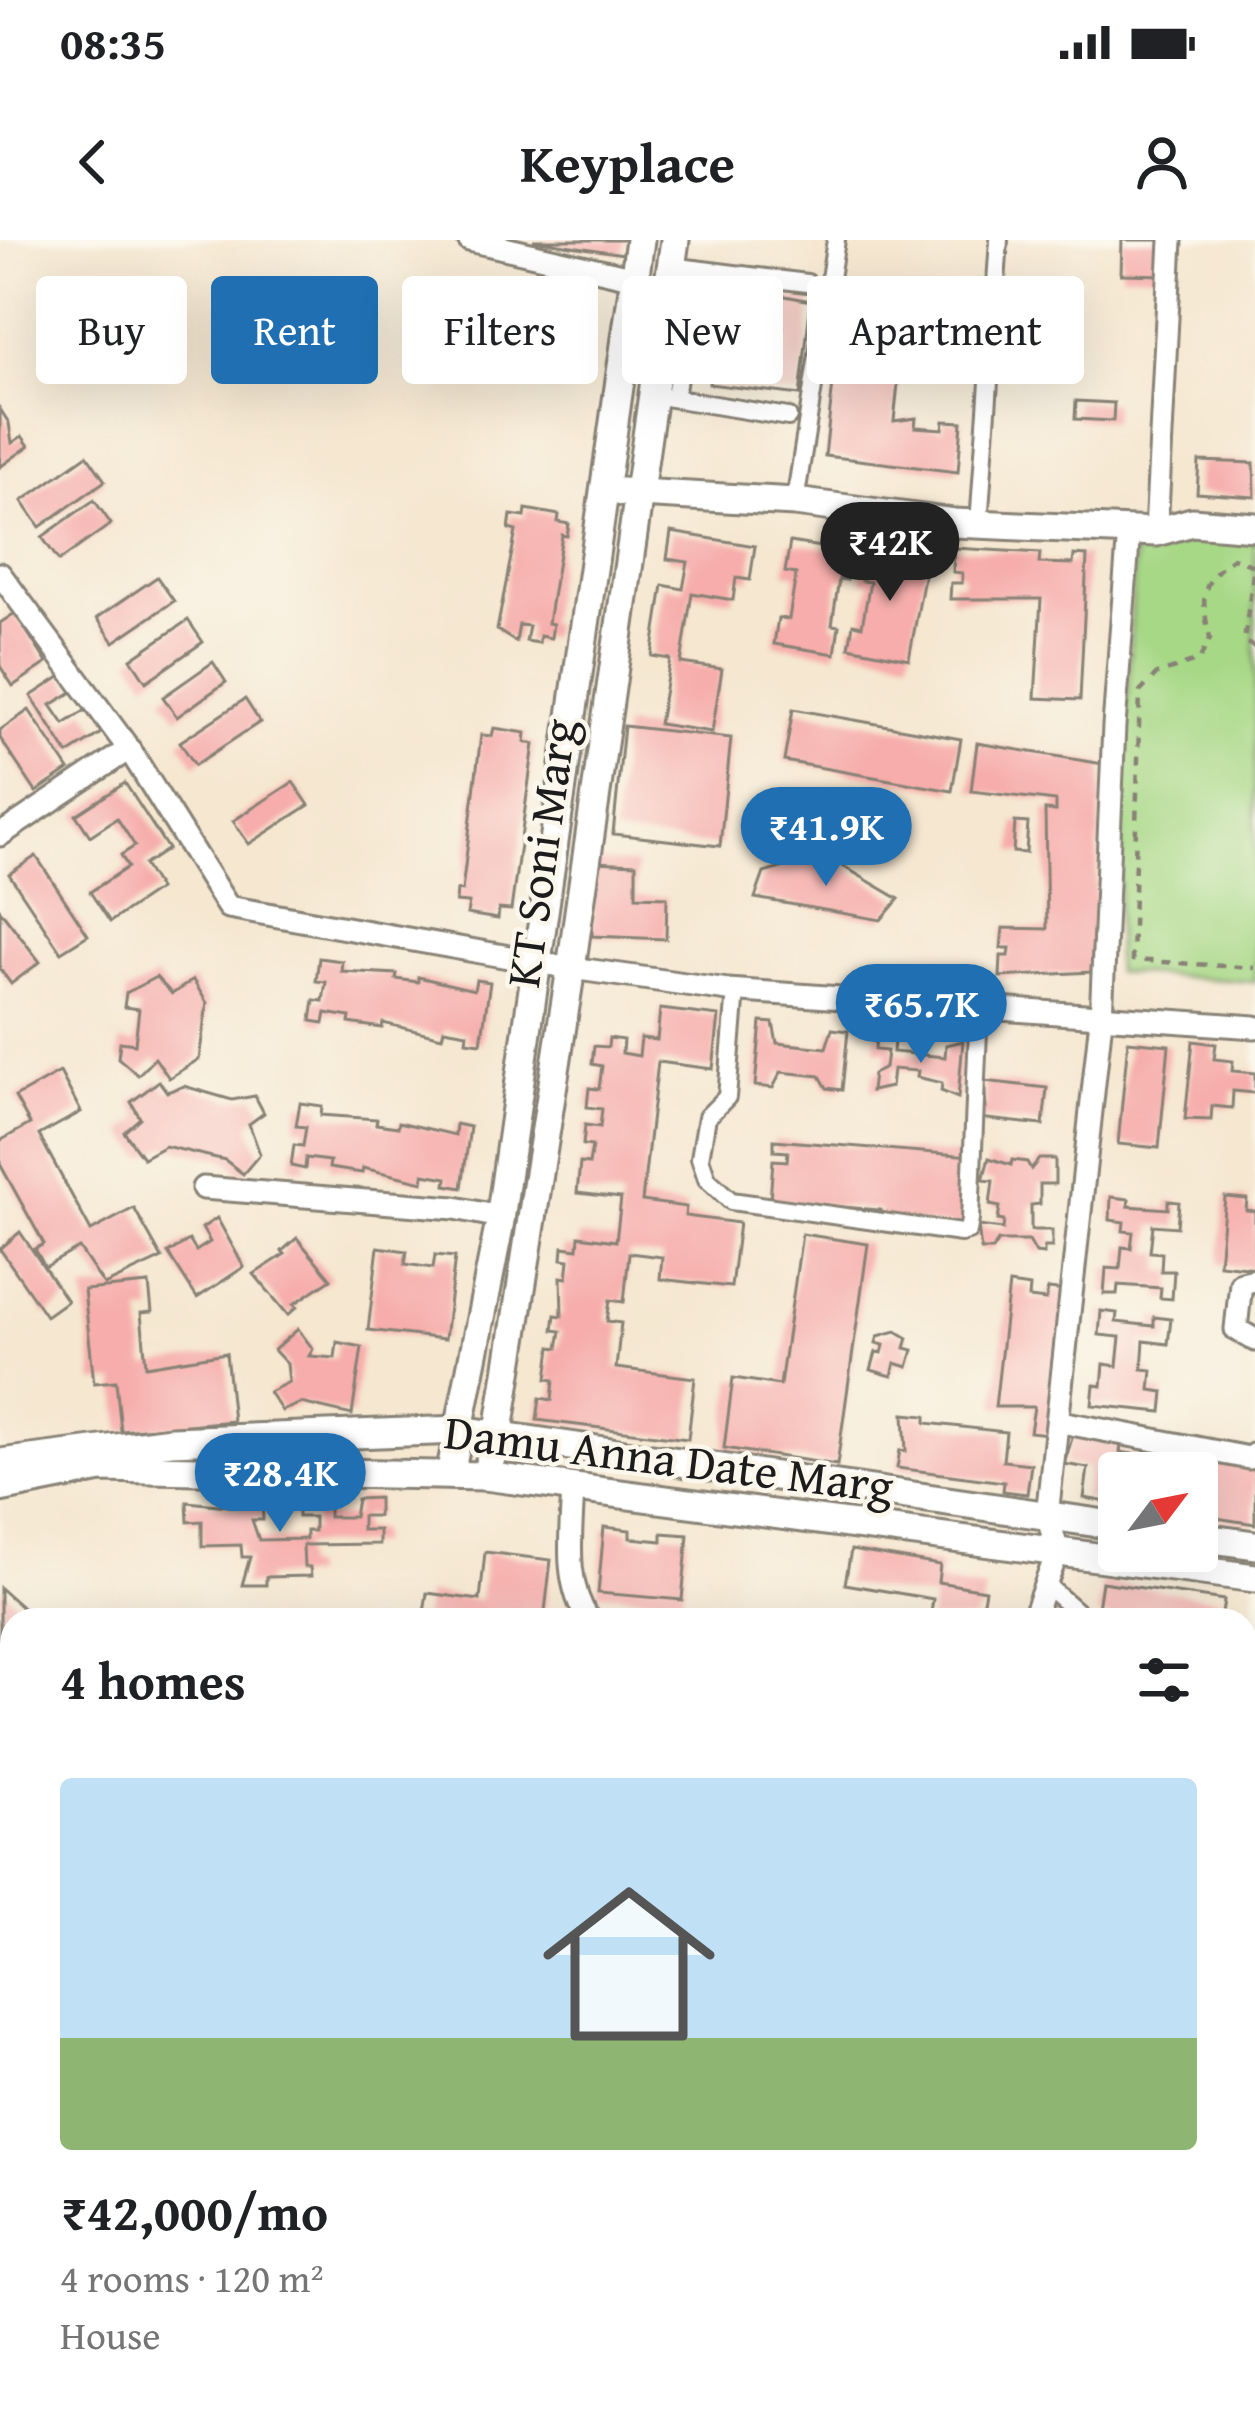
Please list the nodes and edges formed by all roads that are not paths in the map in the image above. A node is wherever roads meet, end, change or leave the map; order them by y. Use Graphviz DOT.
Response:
graph roads {
  1 [pos="469,240"];
  2 [pos="640,240"];
  3 [pos="836,240"];
  4 [pos="999,240"];
  5 [pos="1171,240"];
  6 [pos="680,258"];
  7 [pos="626,276"];
  8 [pos="635,276"];
  9 [pos="807,283"];
  10 [pos="622,376"];
  11 [pos="664,397"];
  12 [pos="788,417"];
  13 [pos="607,489"];
  14 [pos="639,495"];
  15 [pos="795,502"];
  16 [pos="979,524"];
  17 [pos="1255,527"];
  18 [pos="1143,531"];
  19 [pos="0,574"];
  20 [pos="129,749"];
  21 [pos="0,835"];
  22 [pos="537,962"];
  23 [pos="571,968"];
  24 [pos="736,990"];
  25 [pos="979,1006"];
  26 [pos="1102,1019"];
  27 [pos="1255,1027"];
  28 [pos="203,1188"];
  29 [pos="500,1217"];
  30 [pos="1255,1280"];
  31 [pos="1255,1340"];
  32 [pos="1061,1422"];
  33 [pos="460,1430"];
  34 [pos="498,1437"];
  35 [pos="1255,1454"];
  36 [pos="0,1463"];
  37 [pos="450,1475"];
  38 [pos="485,1477"];
  39 [pos="573,1485"];
  40 [pos="0,1488"];
  41 [pos="1047,1516"];
  42 [pos="1098,1523"];
  43 [pos="1218,1540"];
  44 [pos="1255,1545"];
  45 [pos="1058,1551"];
  46 [pos="1255,1578"];
  47 [pos="1045,1584"];
  48 [pos="581,1608"];
  49 [pos="1036,1608"];
  50 [pos="1072,1608"];
  1 -- 7 [label="street"];
  2 -- 8 [label="street, KT Soni Marg"];
  3 -- 15 [label="street"];
  4 -- 16 [label="street"];
  5 -- 18 [label="street"];
  6 -- 9 [label="street"];
  6 -- 11 [label="street, KT Soni Marg"];
  10 -- 13 [label="street, KT Soni Marg"];
  11 -- 12 [label="street"];
  11 -- 14 [label="street, KT Soni Marg"];
  13 -- 14 [label="street"];
  13 -- 22 [label="street, KT Soni Marg"];
  14 -- 15 [label="street"];
  14 -- 23 [label="street, KT Soni Marg"];
  15 -- 16 [label="street"];
  16 -- 18 [label="street"];
  17 -- 18 [label="street"];
  18 -- 26 [label="street"];
  19 -- 20 [label="street"];
  20 -- 21 [label="street"];
  20 -- 22 [label="street"];
  22 -- 23 [label="street"];
  22 -- 29 [label="street, KT Soni Marg"];
  23 -- 24 [label="street"];
  23 -- 34 [label="street, KT Soni Marg"];
  24 -- 25 [label="street"];
  24 -- 25 [label="street"];
  25 -- 26 [label="street"];
  26 -- 27 [label="street"];
  26 -- 32 [label="street"];
  28 -- 29 [label="street"];
  29 -- 33 [label="street, KT Soni Marg"];
  30 -- 31 [label="street"];
  32 -- 35 [label="street"];
  32 -- 41 [label="street"];
  33 -- 34 [label="street, Damu Anna Date Marg"];
  33 -- 36 [label="street, Damu Anna Date Marg"];
  33 -- 37 [label="street, KT Soni Marg"];
  34 -- 38 [label="street, KT Soni Marg"];
  34 -- 41 [label="street, Damu Anna Date Marg"];
  37 -- 38 [label="street, Damu Anna Date Marg"];
  37 -- 40 [label="street, Damu Anna Date Marg"];
  38 -- 39 [label="street, Damu Anna Date Marg"];
  39 -- 45 [label="street, Damu Anna Date Marg"];
  39 -- 48 [label="street"];
  41 -- 42 [label="street, Damu Anna Date Marg"];
  41 -- 45 [label="street"];
  43 -- 44 [label="street"];
  45 -- 46 [label="street, Damu Anna Date Marg"];
  45 -- 47 [label="street"];
  47 -- 49 [label="street"];
  47 -- 50 [label="street"];
}
